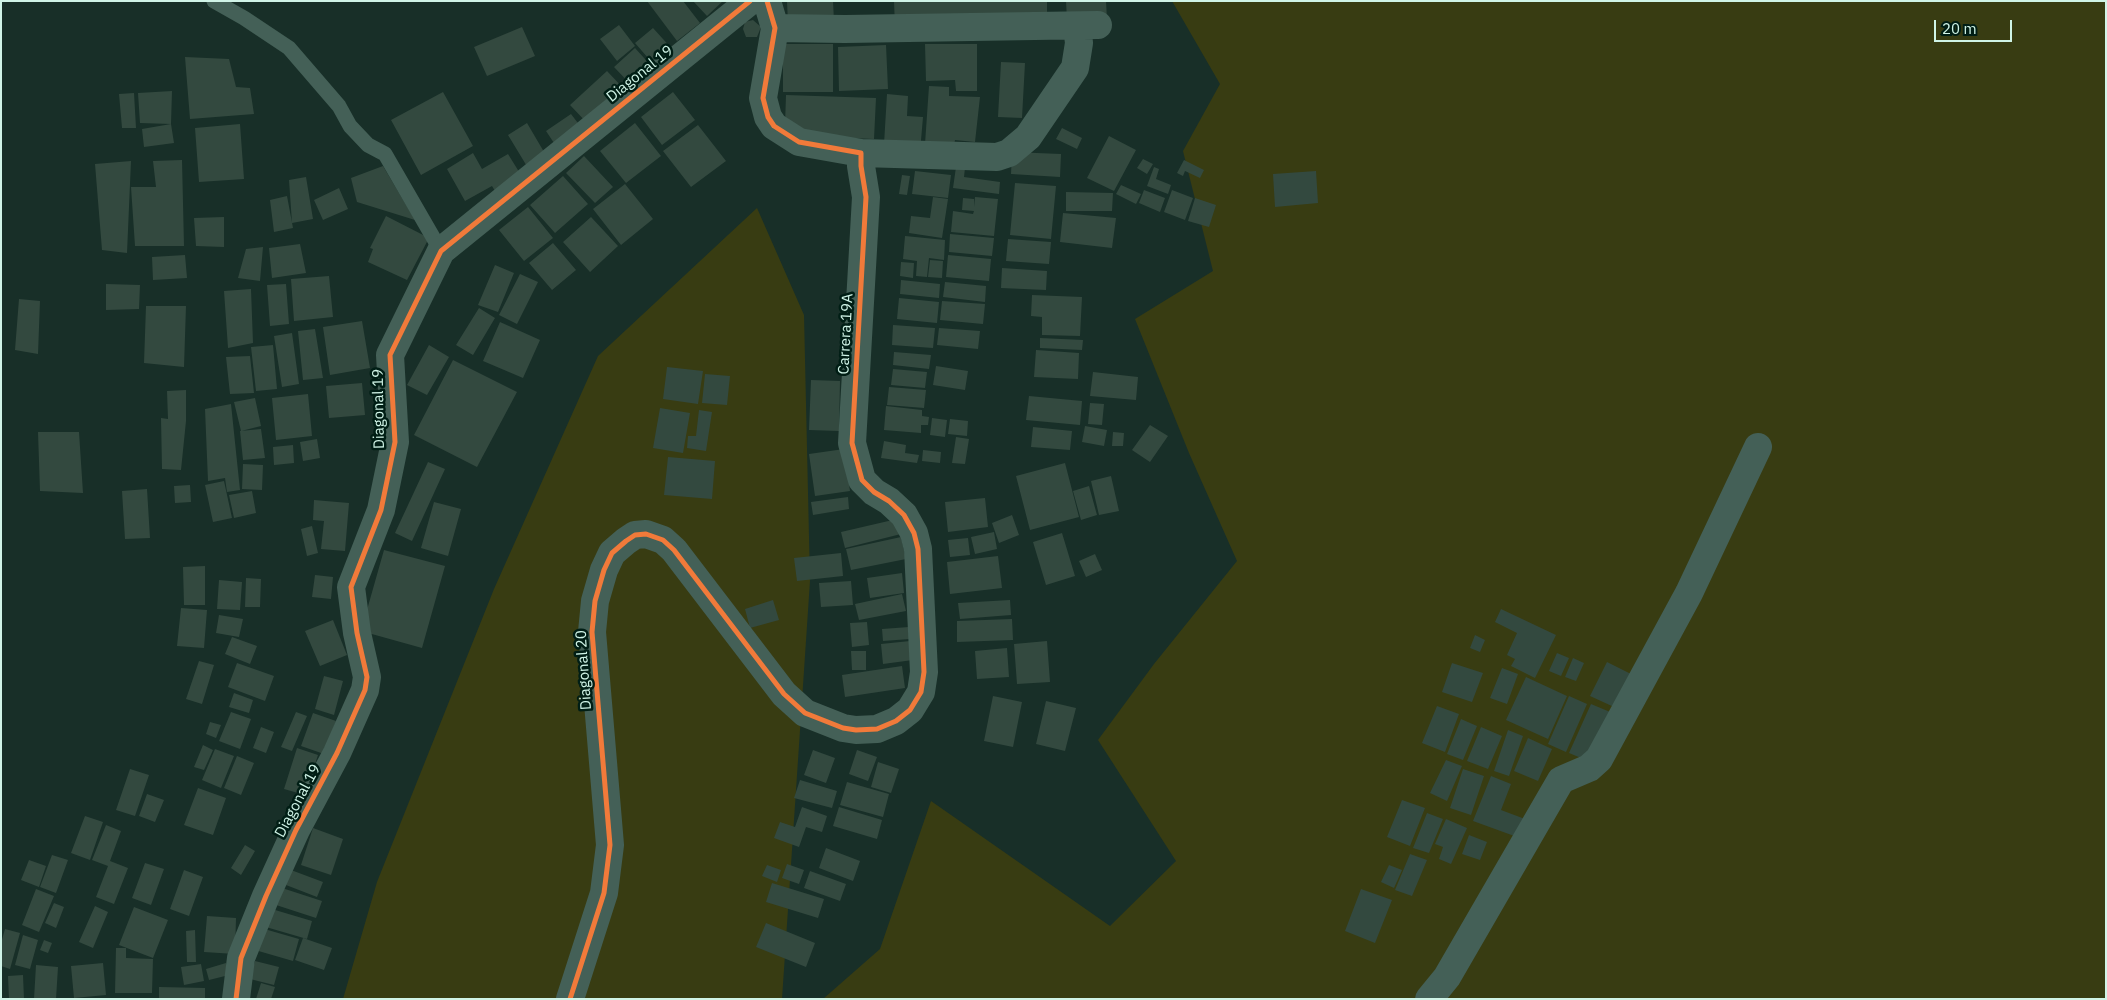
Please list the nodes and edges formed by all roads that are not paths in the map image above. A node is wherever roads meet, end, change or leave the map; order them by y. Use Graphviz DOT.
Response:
graph roads {
  1 [pos="214,1"];
  2 [pos="750,1"];
  3 [pos="767,1"];
  4 [pos="775,28"];
  5 [pos="862,153"];
  6 [pos="441,251"];
  7 [pos="1758,447"];
  8 [pos="910,710"];
  9 [pos="236,999"];
  10 [pos="570,999"];
  11 [pos="1430,999"];
  1 -- 6 [label="lane"];
  2 -- 6 [label="street, Diagonal 19"];
  3 -- 4 [label="street"];
  4 -- 5 [label="street"];
  4 -- 5 [label="street"];
  5 -- 8 [label="street, Carrera 19A"];
  6 -- 9 [label="street, Diagonal 19"];
  7 -- 11 [label="street"];
  8 -- 10 [label="street, Diagonal 20"];
}
